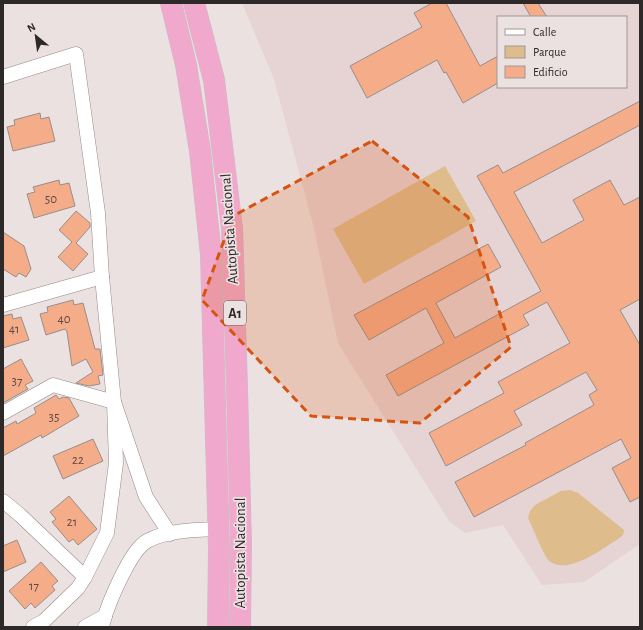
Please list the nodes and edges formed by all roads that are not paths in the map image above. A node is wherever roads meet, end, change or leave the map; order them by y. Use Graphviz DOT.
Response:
graph roads {
  1 [pos="171,3"];
  2 [pos="194,3"];
  3 [pos="3,77"];
  4 [pos="102,277"];
  5 [pos="3,305"];
  6 [pos="114,402"];
  7 [pos="3,413"];
  8 [pos="3,501"];
  9 [pos="218,529"];
  10 [pos="170,534"];
  11 [pos="85,577"];
  12 [pos="104,621"];
  13 [pos="33,627"];
  14 [pos="86,627"];
  15 [pos="218,627"];
  16 [pos="240,627"];
  1 -- 9 [label="highway, Autopista Nacional / A1"];
  2 -- 16 [label="highway, Autopista Nacional / A1"];
  3 -- 4 [label="street"];
  4 -- 5 [label="street"];
  4 -- 6 [label="street"];
  6 -- 7 [label="street"];
  6 -- 10 [label="street"];
  6 -- 11 [label="street"];
  8 -- 11 [label="street"];
  9 -- 10 [label="street"];
  9 -- 15 [label="highway, Autopista Nacional / A1"];
  10 -- 12 [label="street"];
  11 -- 13 [label="street"];
  12 -- 14 [label="street"];
}
